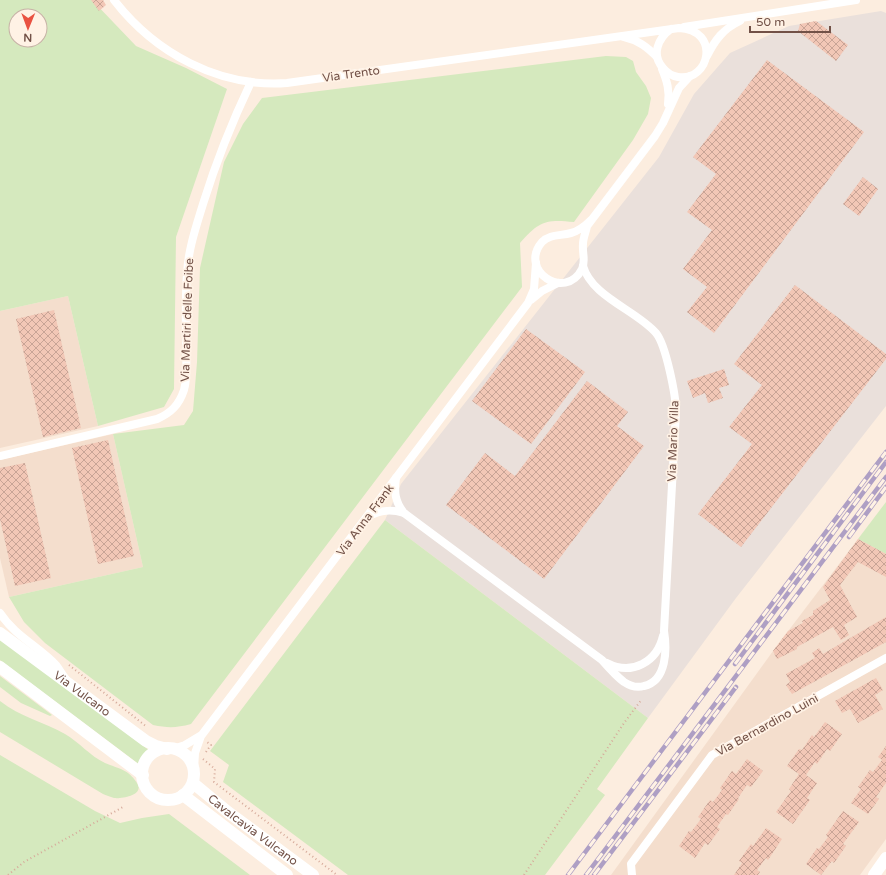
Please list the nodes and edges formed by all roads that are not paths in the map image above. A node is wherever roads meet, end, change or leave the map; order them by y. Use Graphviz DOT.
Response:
graph roads {
  1 [pos="114,0"];
  2 [pos="856,0"];
  3 [pos="752,17"];
  4 [pos="675,28"];
  5 [pos="613,36"];
  6 [pos="706,59"];
  7 [pos="658,61"];
  8 [pos="690,76"];
  9 [pos="251,82"];
  10 [pos="668,111"];
  11 [pos="591,220"];
  12 [pos="563,235"];
  13 [pos="583,250"];
  14 [pos="536,263"];
  15 [pos="583,266"];
  16 [pos="562,283"];
  17 [pos="594,286"];
  18 [pos="528,303"];
  19 [pos="0,456"];
  20 [pos="396,478"];
  21 [pos="404,513"];
  22 [pos="366,518"];
  23 [pos="0,614"];
  24 [pos="664,631"];
  25 [pos="0,633"];
  26 [pos="886,658"];
  27 [pos="602,660"];
  28 [pos="0,667"];
  29 [pos="70,685"];
  30 [pos="201,736"];
  31 [pos="170,749"];
  32 [pos="194,770"];
  33 [pos="143,775"];
  34 [pos="193,783"];
  35 [pos="184,795"];
  36 [pos="886,858"];
  37 [pos="287,875"];
  38 [pos="313,875"];
  39 [pos="632,875"];
  40 [pos="874,875"];
  1 -- 9 [label="street, Via Trento"];
  2 -- 3 [label="street, Via Trento"];
  3 -- 4 [label="street, Via Trento"];
  3 -- 6 [label="street, Via Trento"];
  4 -- 5 [label="street, Via Trento"];
  4 -- 6 [label="street, Via Trento"];
  4 -- 7 [label="street"];
  5 -- 7 [label="street, Via Trento"];
  5 -- 9 [label="street, Via Trento"];
  6 -- 8 [label="street, Via Trento"];
  7 -- 8 [label="street, Via Trento"];
  7 -- 10 [label="street"];
  8 -- 10 [label="street"];
  9 -- 19 [label="street, Via Martiri delle Foibe"];
  10 -- 11 [label="street"];
  11 -- 12 [label="street"];
  11 -- 13 [label="street"];
  12 -- 13 [label="street"];
  12 -- 14 [label="street"];
  13 -- 15 [label="street"];
  14 -- 16 [label="street"];
  14 -- 18 [label="street, Via Anna Frank"];
  15 -- 16 [label="street"];
  15 -- 17 [label="street, Via Mario Villa"];
  16 -- 17 [label="street, Via Mario Villa"];
  16 -- 18 [label="street, Via Anna Frank"];
  17 -- 24 [label="street, Via Mario Villa"];
  18 -- 20 [label="street, Via Anna Frank"];
  20 -- 21 [label="street, Via Mario Villa"];
  20 -- 22 [label="street, Via Anna Frank"];
  21 -- 22 [label="street, Via Mario Villa"];
  21 -- 27 [label="street, Via Mario Villa"];
  22 -- 30 [label="street, Via Anna Frank"];
  23 -- 29 [label="street"];
  24 -- 27 [label="street, Via Mario Villa"];
  24 -- 27 [label="street, Via Mario Villa"];
  25 -- 29 [label="main road, Via Vulcano"];
  26 -- 39 [label="street, Via Bernardino Luini"];
  28 -- 33 [label="main road"];
  29 -- 31 [label="main road, Via Vulcano"];
  30 -- 31 [label="street, Via Anna Frank"];
  30 -- 32 [label="street, Via Anna Frank"];
  31 -- 32 [label="main road"];
  31 -- 33 [label="main road"];
  32 -- 34 [label="main road"];
  33 -- 35 [label="main road"];
  34 -- 35 [label="main road"];
  34 -- 38 [label="main road, Cavalcavia Vulcano"];
  35 -- 37 [label="main road, Cavalcavia Vulcano"];
  36 -- 40 [label="main road"];
}
